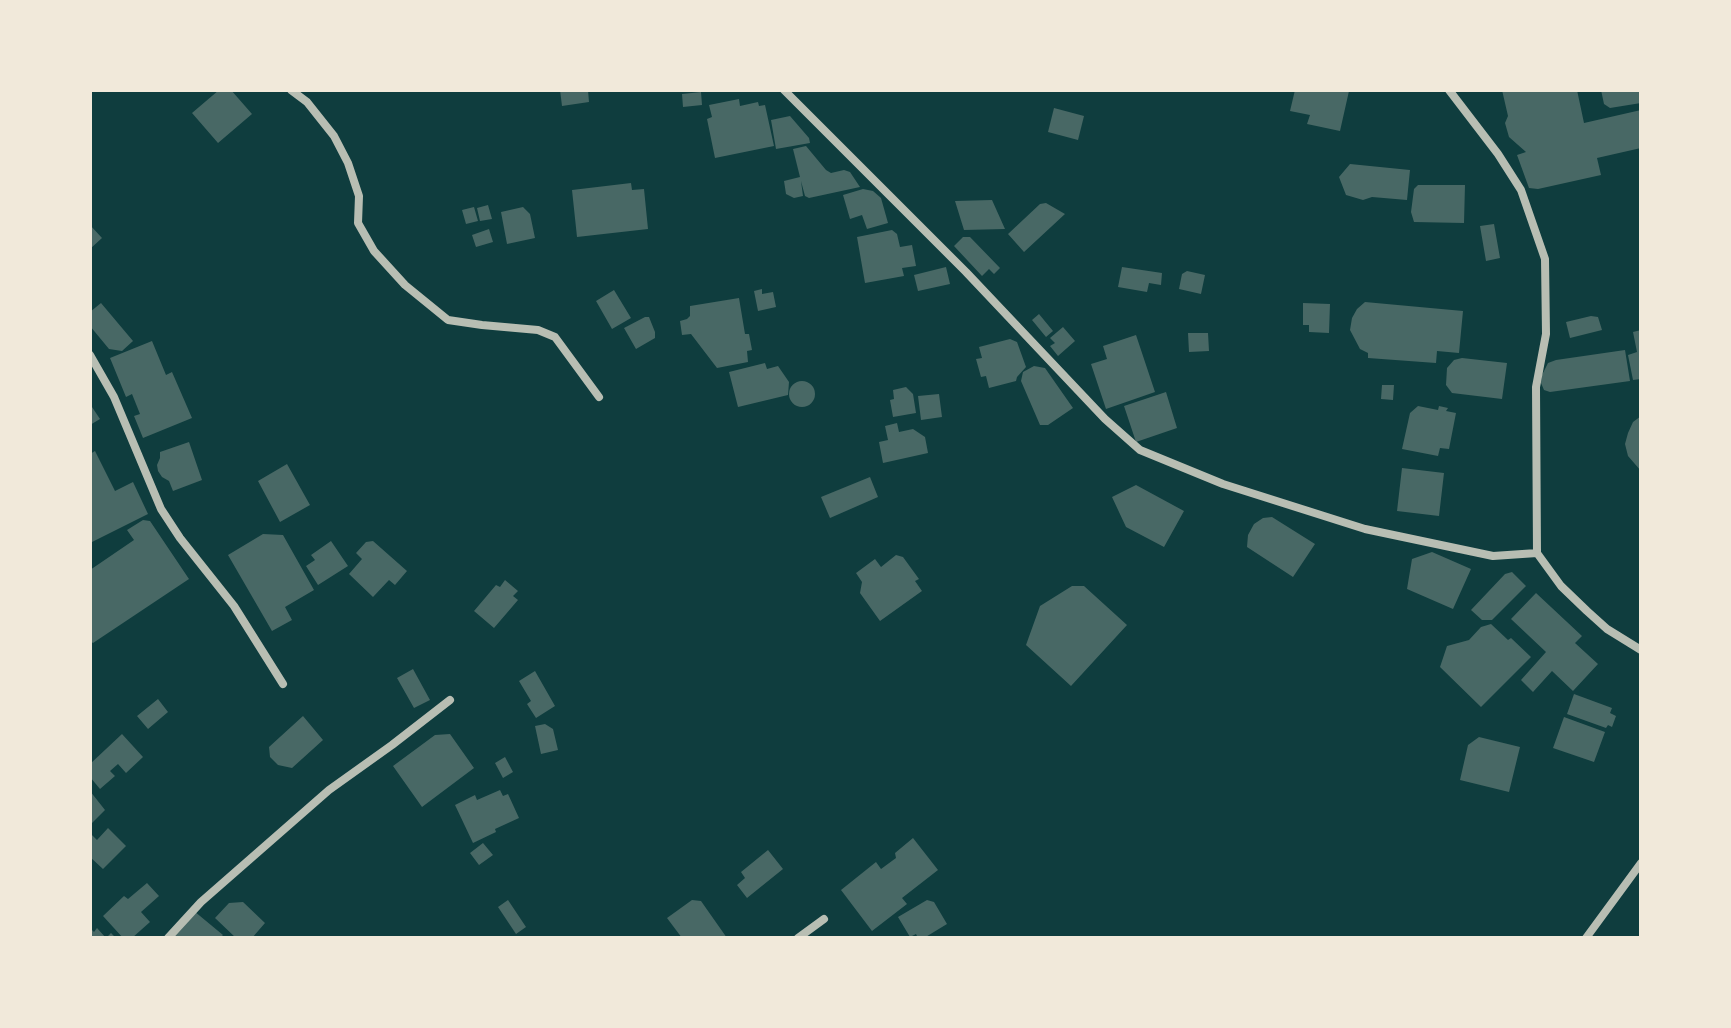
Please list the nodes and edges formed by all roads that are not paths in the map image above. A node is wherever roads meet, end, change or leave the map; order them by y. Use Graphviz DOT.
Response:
graph roads {
  1 [pos="291,90"];
  2 [pos="784,90"];
  3 [pos="1449,90"];
  4 [pos="90,355"];
  5 [pos="599,397"];
  6 [pos="1537,553"];
  7 [pos="1641,650"];
  8 [pos="283,684"];
  9 [pos="450,700"];
  10 [pos="1641,863"];
  11 [pos="824,919"];
  12 [pos="168,938"];
  13 [pos="798,938"];
  14 [pos="1586,938"];
  1 -- 5 [label="street"];
  2 -- 6 [label="street"];
  3 -- 6 [label="street"];
  4 -- 8 [label="street"];
  6 -- 7 [label="street"];
  9 -- 12 [label="street"];
  10 -- 14 [label="street"];
  11 -- 13 [label="street"];
}
